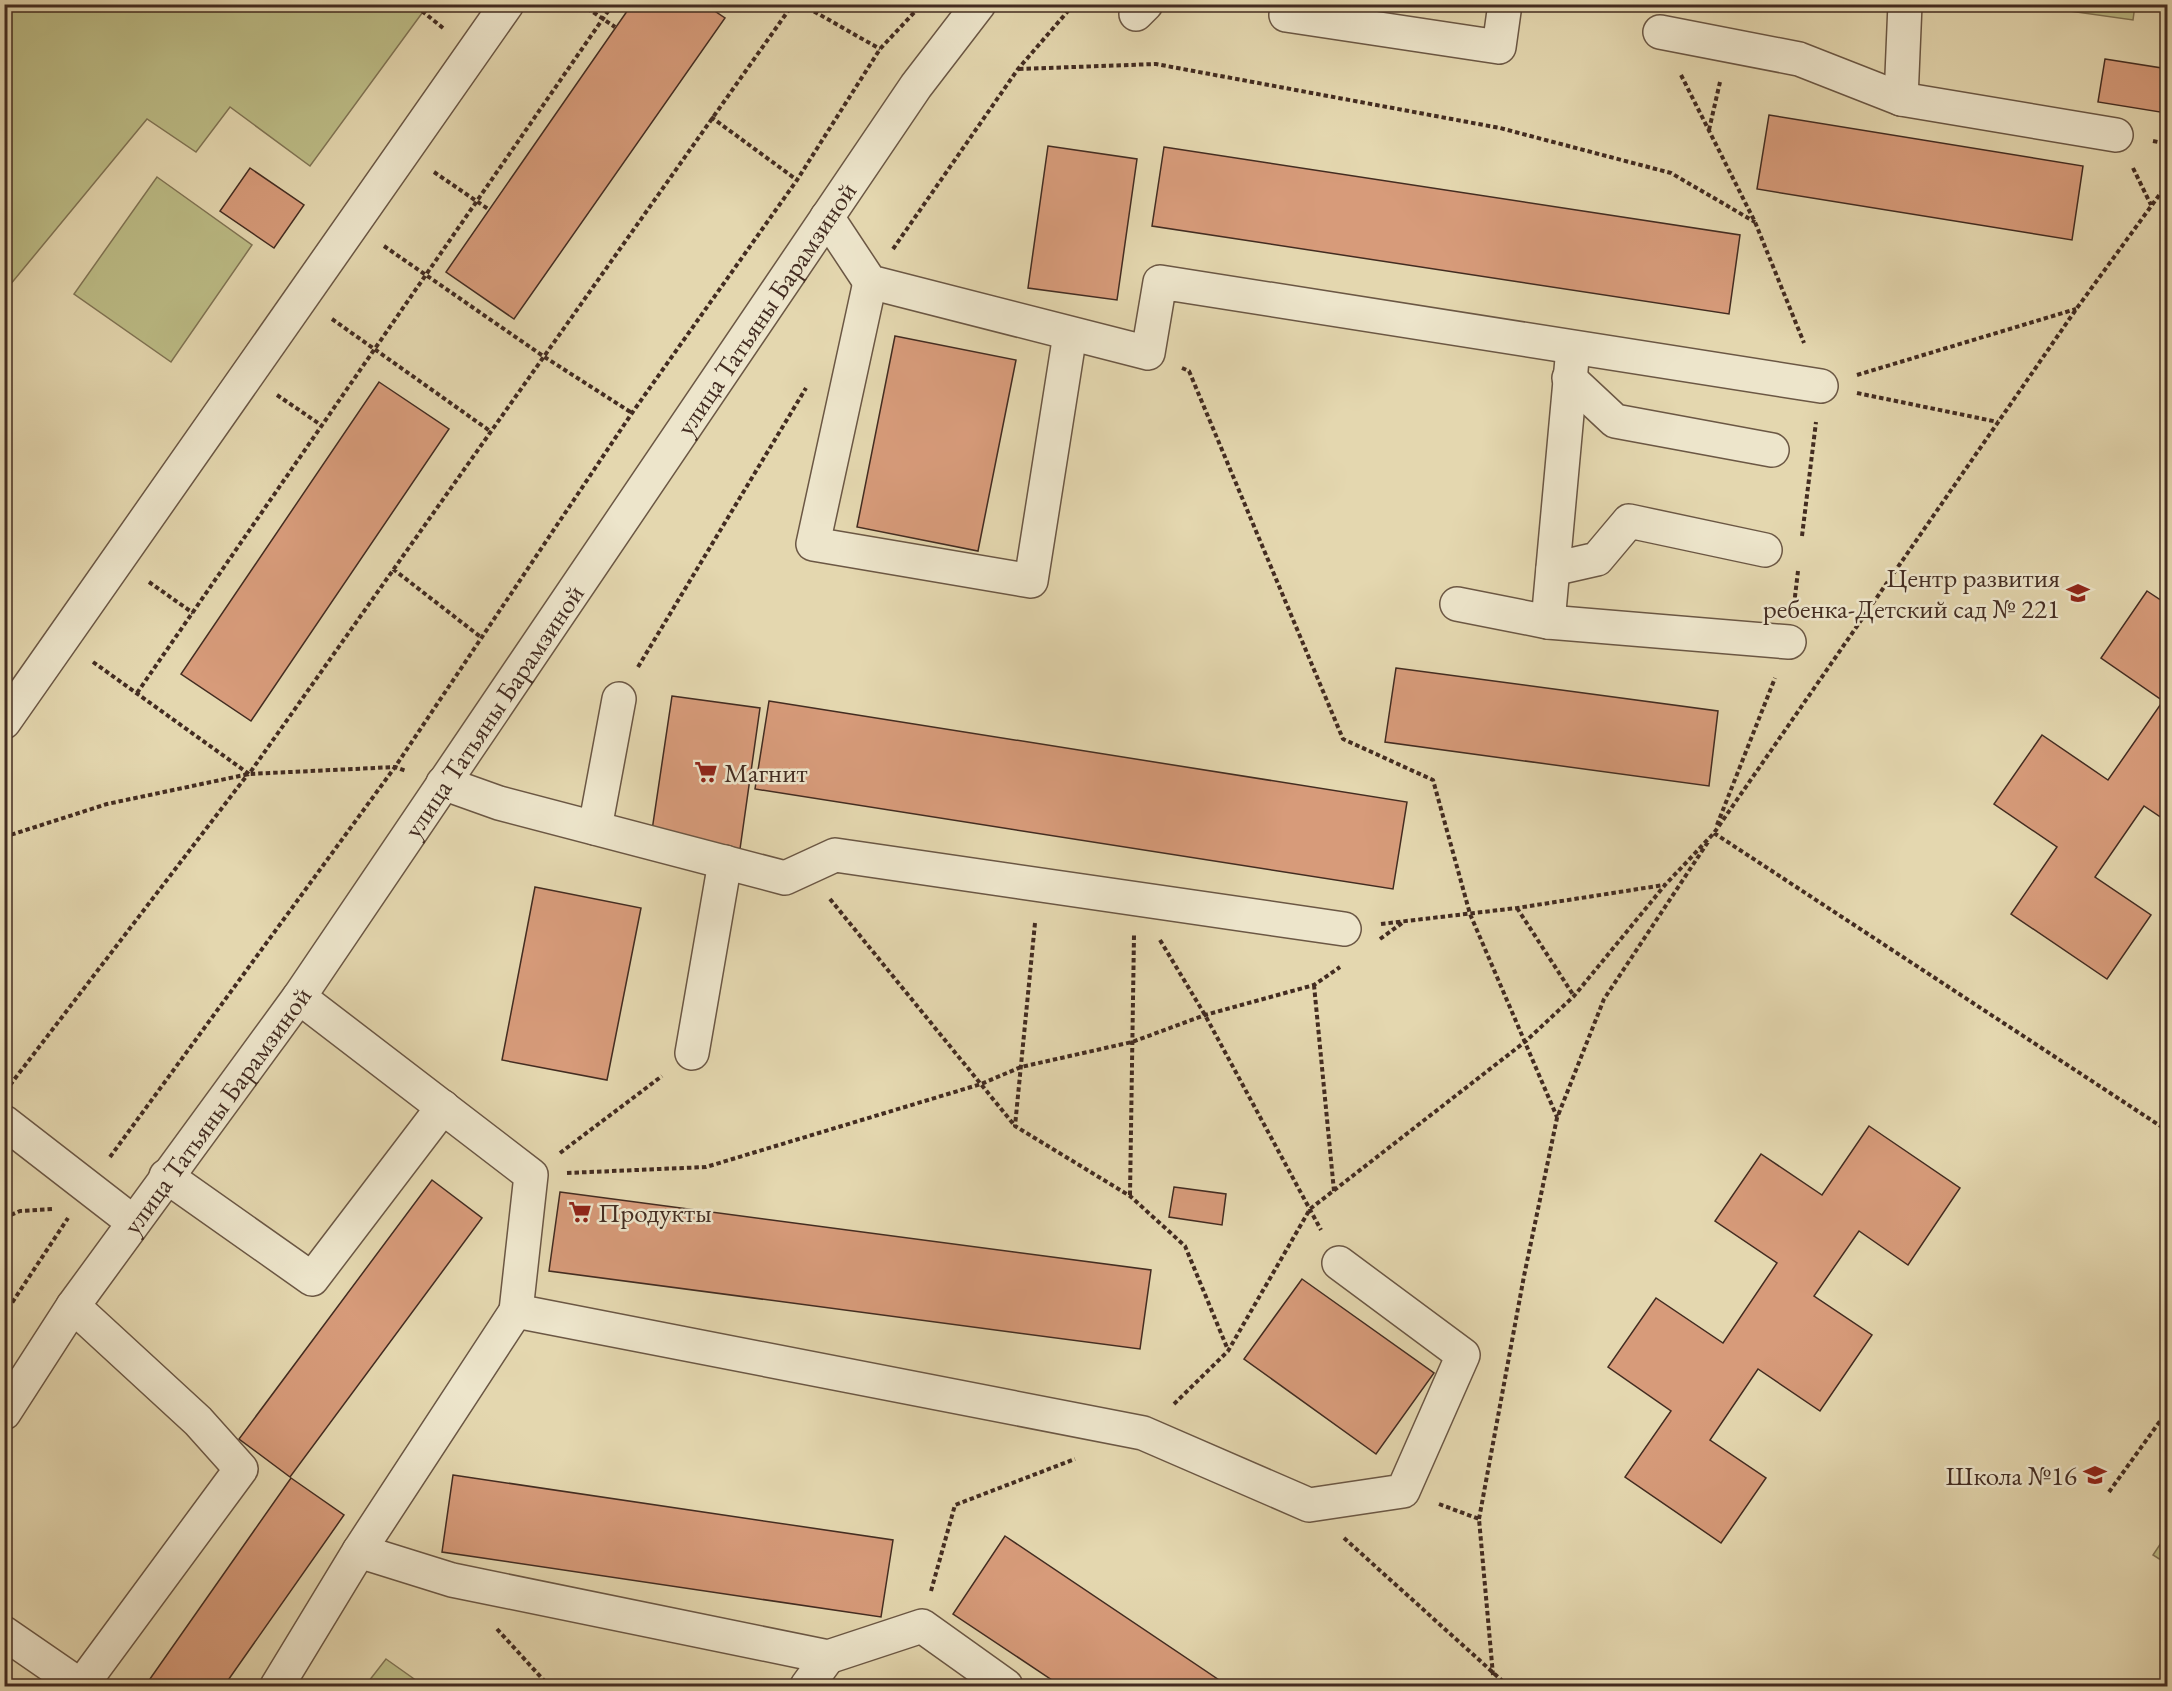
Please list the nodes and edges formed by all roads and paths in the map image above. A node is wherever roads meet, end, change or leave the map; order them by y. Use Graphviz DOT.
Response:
graph roads {
  1 [pos="507,4"];
  2 [pos="581,4"];
  3 [pos="613,4"];
  4 [pos="793,4"];
  5 [pos="801,4"];
  6 [pos="922,4"];
  7 [pos="979,4"];
  8 [pos="1288,4"];
  9 [pos="1505,4"];
  10 [pos="1905,4"];
  11 [pos="422,11"];
  12 [pos="602,19"];
  13 [pos="615,27"];
  14 [pos="1660,32"];
  15 [pos="450,34"];
  16 [pos="879,49"];
  17 [pos="1018,69"];
  18 [pos="1901,99"];
  19 [pos="711,117"];
  20 [pos="2116,135"];
  21 [pos="426,166"];
  22 [pos="797,180"];
  23 [pos="2168,183"];
  24 [pos="476,202"];
  25 [pos="488,209"];
  26 [pos="827,217"];
  27 [pos="1755,222"];
  28 [pos="374,240"];
  29 [pos="425,275"];
  30 [pos="870,282"];
  31 [pos="2077,308"];
  32 [pos="324,313"];
  33 [pos="1070,334"];
  34 [pos="374,348"];
  35 [pos="1148,353"];
  36 [pos="543,356"];
  37 [pos="1571,363"];
  38 [pos="1821,386"];
  39 [pos="269,389"];
  40 [pos="632,413"];
  41 [pos="1998,422"];
  42 [pos="321,425"];
  43 [pos="490,431"];
  44 [pos="1772,450"];
  45 [pos="1802,537"];
  46 [pos="1765,550"];
  47 [pos="1799,561"];
  48 [pos="393,569"];
  49 [pos="1553,569"];
  50 [pos="146,580"];
  51 [pos="1457,604"];
  52 [pos="193,613"];
  53 [pos="1548,622"];
  54 [pos="482,638"];
  55 [pos="1789,642"];
  56 [pos="90,659"];
  57 [pos="137,693"];
  58 [pos="619,699"];
  59 [pos="4,722"];
  60 [pos="395,767"];
  61 [pos="249,774"];
  62 [pos="443,783"];
  63 [pos="595,828"];
  64 [pos="1714,833"];
  65 [pos="4,837"];
  66 [pos="725,862"];
  67 [pos="805,869"];
  68 [pos="1038,885"];
  69 [pos="1665,885"];
  70 [pos="1134,899"];
  71 [pos="1517,908"];
  72 [pos="1470,914"];
  73 [pos="1405,921"];
  74 [pos="1344,929"];
  75 [pos="1378,940"];
  76 [pos="1341,966"];
  77 [pos="1314,985"];
  78 [pos="1574,996"];
  79 [pos="298,997"];
  80 [pos="1205,1015"];
  81 [pos="1526,1041"];
  82 [pos="1132,1042"];
  83 [pos="692,1053"];
  84 [pos="1021,1067"];
  85 [pos="981,1084"];
  86 [pos="4,1093"];
  87 [pos="443,1107"];
  88 [pos="1557,1118"];
  89 [pos="4,1122"];
  90 [pos="1015,1126"];
  91 [pos="2168,1131"];
  92 [pos="531,1175"];
  93 [pos="166,1176"];
  94 [pos="1334,1191"];
  95 [pos="1130,1196"];
  96 [pos="82,1197"];
  97 [pos="1310,1209"];
  98 [pos="4,1218"];
  99 [pos="133,1222"];
  100 [pos="1339,1263"];
  101 [pos="73,1306"];
  102 [pos="516,1311"];
  103 [pos="4,1315"];
  104 [pos="1228,1351"];
  105 [pos="2168,1410"];
  106 [pos="4,1413"];
  107 [pos="1143,1433"];
  108 [pos="1077,1458"];
  109 [pos="1403,1491"];
  110 [pos="2109,1492"];
  111 [pos="1309,1505"];
  112 [pos="1479,1519"];
  113 [pos="359,1551"];
  114 [pos="452,1580"];
  115 [pos="922,1626"];
  116 [pos="4,1633"];
  117 [pos="828,1657"];
  118 [pos="1493,1676"];
  119 [pos="277,1686"];
  120 [pos="549,1686"];
  121 [pos="807,1686"];
  122 [pos="1006,1686"];
  123 [pos="1508,1686"];
  1 -- 59 [label="street"];
  2 -- 12 [label="path"];
  3 -- 12 [label="path"];
  4 -- 19 [label="path"];
  5 -- 16 [label="path"];
  6 -- 16 [label="path"];
  7 -- 26 [label="street, улица Татьяны Барамзиной"];
  8 -- 9 [label="street"];
  10 -- 18 [label="street"];
  11 -- 15 [label="path"];
  12 -- 13 [label="path"];
  12 -- 24 [label="path"];
  14 -- 18 [label="street"];
  14 -- 27 [label="path"];
  16 -- 22 [label="path"];
  17 -- 27 [label="path"];
  18 -- 20 [label="street"];
  19 -- 22 [label="path"];
  19 -- 36 [label="path"];
  21 -- 24 [label="path"];
  22 -- 40 [label="path"];
  23 -- 31 [label="path"];
  24 -- 25 [label="path"];
  24 -- 29 [label="path"];
  26 -- 30 [label="street"];
  26 -- 62 [label="street, улица Татьяны Барамзиной"];
  27 -- 38 [label="path"];
  28 -- 29 [label="path"];
  29 -- 34 [label="path"];
  29 -- 36 [label="path"];
  30 -- 33 [label="street"];
  30 -- 33 [label="street"];
  31 -- 38 [label="path"];
  31 -- 41 [label="path"];
  32 -- 34 [label="path"];
  33 -- 35 [label="street"];
  34 -- 42 [label="path"];
  34 -- 43 [label="path"];
  35 -- 37 [label="street"];
  35 -- 72 [label="path"];
  36 -- 40 [label="path"];
  36 -- 43 [label="path"];
  37 -- 38 [label="street"];
  37 -- 44 [label="street"];
  37 -- 49 [label="street"];
  38 -- 41 [label="path"];
  38 -- 45 [label="path"];
  39 -- 42 [label="path"];
  40 -- 54 [label="path"];
  41 -- 64 [label="path"];
  42 -- 52 [label="path"];
  43 -- 48 [label="path"];
  46 -- 49 [label="street"];
  47 -- 55 [label="path"];
  48 -- 54 [label="path"];
  48 -- 61 [label="path"];
  49 -- 53 [label="street"];
  50 -- 52 [label="path"];
  51 -- 53 [label="street"];
  52 -- 57 [label="path"];
  53 -- 55 [label="street"];
  54 -- 60 [label="path"];
  55 -- 64 [label="path"];
  56 -- 57 [label="path"];
  57 -- 61 [label="path"];
  58 -- 63 [label="street"];
  60 -- 61 [label="path"];
  60 -- 96 [label="path"];
  61 -- 65 [label="path"];
  61 -- 86 [label="path"];
  62 -- 63 [label="street"];
  62 -- 79 [label="street, улица Татьяны Барамзиной"];
  63 -- 66 [label="street"];
  64 -- 69 [label="path"];
  64 -- 88 [label="path"];
  64 -- 91 [label="path"];
  66 -- 67 [label="street"];
  66 -- 83 [label="street"];
  67 -- 68 [label="street"];
  67 -- 85 [label="path"];
  68 -- 70 [label="street"];
  68 -- 84 [label="path"];
  69 -- 71 [label="path"];
  69 -- 78 [label="path"];
  70 -- 74 [label="street"];
  70 -- 80 [label="path"];
  70 -- 82 [label="path"];
  71 -- 72 [label="path"];
  71 -- 78 [label="path"];
  72 -- 73 [label="path"];
  72 -- 81 [label="path"];
  73 -- 74 [label="path"];
  73 -- 75 [label="path"];
  76 -- 77 [label="path"];
  77 -- 80 [label="path"];
  77 -- 94 [label="path"];
  78 -- 81 [label="path"];
  79 -- 87 [label="street"];
  79 -- 93 [label="street, улица Татьяны Барамзиной"];
  80 -- 82 [label="path"];
  80 -- 97 [label="path"];
  81 -- 88 [label="path"];
  81 -- 94 [label="path"];
  82 -- 84 [label="path"];
  82 -- 95 [label="path"];
  83 -- 92 [label="path"];
  84 -- 85 [label="path"];
  84 -- 90 [label="path"];
  85 -- 90 [label="path"];
  85 -- 92 [label="path"];
  87 -- 92 [label="street"];
  87 -- 93 [label="street"];
  88 -- 112 [label="path"];
  89 -- 96 [label="street"];
  90 -- 95 [label="path"];
  92 -- 102 [label="street"];
  93 -- 99 [label="street, улица Татьяны Барамзиной"];
  94 -- 97 [label="path"];
  95 -- 104 [label="path"];
  96 -- 98 [label="path"];
  96 -- 99 [label="street"];
  96 -- 103 [label="path"];
  97 -- 100 [label="path"];
  97 -- 104 [label="path"];
  99 -- 101 [label="street, улица Татьяны Барамзиной"];
  100 -- 109 [label="street"];
  101 -- 106 [label="street, улица Татьяны Барамзиной"];
  101 -- 116 [label="street"];
  102 -- 107 [label="street"];
  102 -- 113 [label="street"];
  104 -- 107 [label="path"];
  105 -- 110 [label="path"];
  107 -- 111 [label="street"];
  108 -- 115 [label="path"];
  109 -- 111 [label="street"];
  109 -- 112 [label="path"];
  111 -- 118 [label="path"];
  112 -- 118 [label="path"];
  113 -- 114 [label="street"];
  113 -- 119 [label="street"];
  114 -- 117 [label="street"];
  114 -- 120 [label="path"];
  115 -- 117 [label="street"];
  115 -- 122 [label="street"];
  117 -- 121 [label="street"];
  118 -- 123 [label="path"];
}
